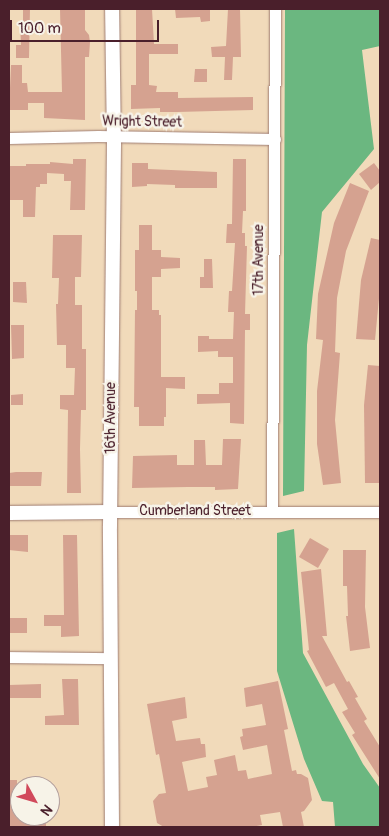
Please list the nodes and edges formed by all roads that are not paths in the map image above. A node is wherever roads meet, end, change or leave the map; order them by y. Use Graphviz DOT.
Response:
graph roads {
  1 [pos="112,9"];
  2 [pos="275,9"];
  3 [pos="9,138"];
  4 [pos="114,138"];
  5 [pos="275,138"];
  6 [pos="272,511"];
  7 [pos="110,512"];
  8 [pos="380,512"];
  9 [pos="9,513"];
  10 [pos="9,657"];
  11 [pos="111,658"];
  12 [pos="112,827"];
  1 -- 4 [label="street, 16th Avenue"];
  2 -- 5 [label="street, 17th Avenue"];
  3 -- 4 [label="street, Wright Street"];
  4 -- 5 [label="street, Wright Street"];
  4 -- 7 [label="street, 16th Avenue"];
  5 -- 6 [label="street, 17th Avenue"];
  6 -- 7 [label="street, Cumberland Street"];
  6 -- 8 [label="street, Cumberland Street"];
  7 -- 9 [label="street, Cumberland Street"];
  7 -- 11 [label="street, 16th Avenue"];
  10 -- 11 [label="street"];
  11 -- 12 [label="street, 16th Avenue"];
}
